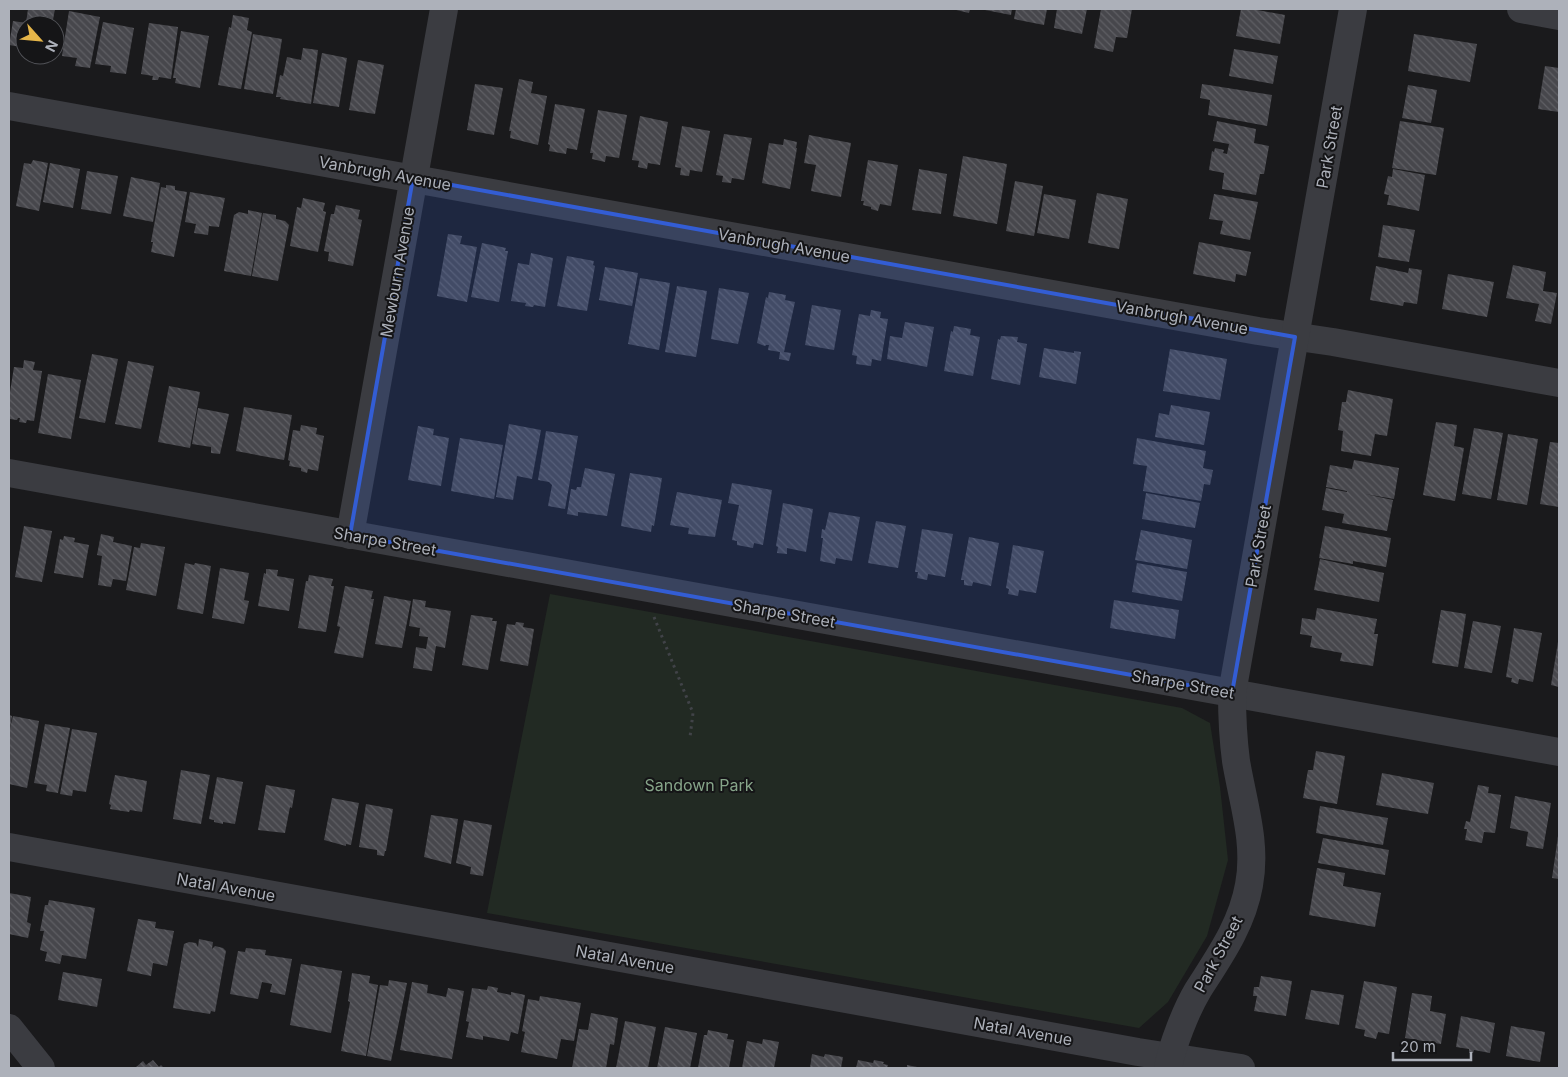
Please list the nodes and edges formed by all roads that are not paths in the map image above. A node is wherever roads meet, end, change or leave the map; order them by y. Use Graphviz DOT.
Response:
graph roads {
  1 [pos="444,9"];
  2 [pos="1353,9"];
  3 [pos="1521,9"];
  4 [pos="1559,16"];
  5 [pos="9,106"];
  6 [pos="413,178"];
  7 [pos="1295,337"];
  8 [pos="1559,383"];
  9 [pos="9,473"];
  10 [pos="350,535"];
  11 [pos="1232,693"];
  12 [pos="1559,752"];
  13 [pos="9,847"];
  14 [pos="9,1028"];
  15 [pos="1169,1063"];
  16 [pos="41,1068"];
  17 [pos="1241,1068"];
  1 -- 6 [label="street, Mewburn Avenue"];
  2 -- 7 [label="street, Park Street"];
  3 -- 4 [label="street"];
  5 -- 6 [label="street, Vanbrugh Avenue"];
  6 -- 7 [label="street, Vanbrugh Avenue"];
  6 -- 10 [label="street, Mewburn Avenue"];
  7 -- 8 [label="street, Vanbrugh Avenue"];
  7 -- 11 [label="street, Park Street"];
  9 -- 10 [label="street, Sharpe Street"];
  10 -- 11 [label="street, Sharpe Street"];
  11 -- 12 [label="street, Sharpe Street"];
  11 -- 15 [label="street, Park Street"];
  13 -- 15 [label="street, Natal Avenue"];
  14 -- 16 [label="street"];
  15 -- 17 [label="street, Natal Avenue"];
}
